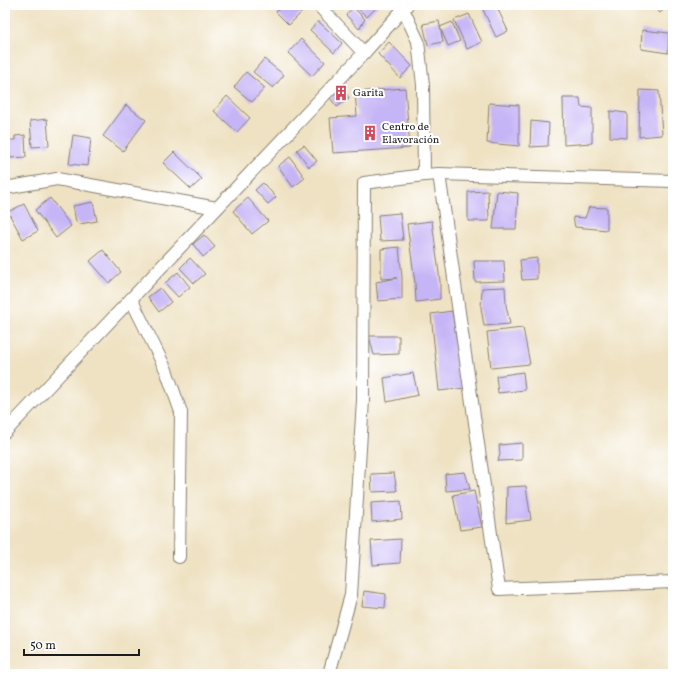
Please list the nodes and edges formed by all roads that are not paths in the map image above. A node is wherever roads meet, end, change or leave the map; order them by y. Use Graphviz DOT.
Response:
graph roads {
  1 [pos="318,5"];
  2 [pos="405,7"];
  3 [pos="364,53"];
  4 [pos="424,174"];
  5 [pos="439,174"];
  6 [pos="673,181"];
  7 [pos="5,188"];
  8 [pos="217,208"];
  9 [pos="131,299"];
  10 [pos="5,432"];
  11 [pos="179,557"];
  12 [pos="673,582"];
  13 [pos="329,674"];
  1 -- 3 [label="street"];
  2 -- 3 [label="street"];
  2 -- 4 [label="street"];
  3 -- 8 [label="street"];
  4 -- 5 [label="street"];
  4 -- 13 [label="street"];
  5 -- 6 [label="street"];
  5 -- 12 [label="street"];
  7 -- 8 [label="street"];
  8 -- 9 [label="street"];
  9 -- 10 [label="street"];
  9 -- 11 [label="street"];
}
